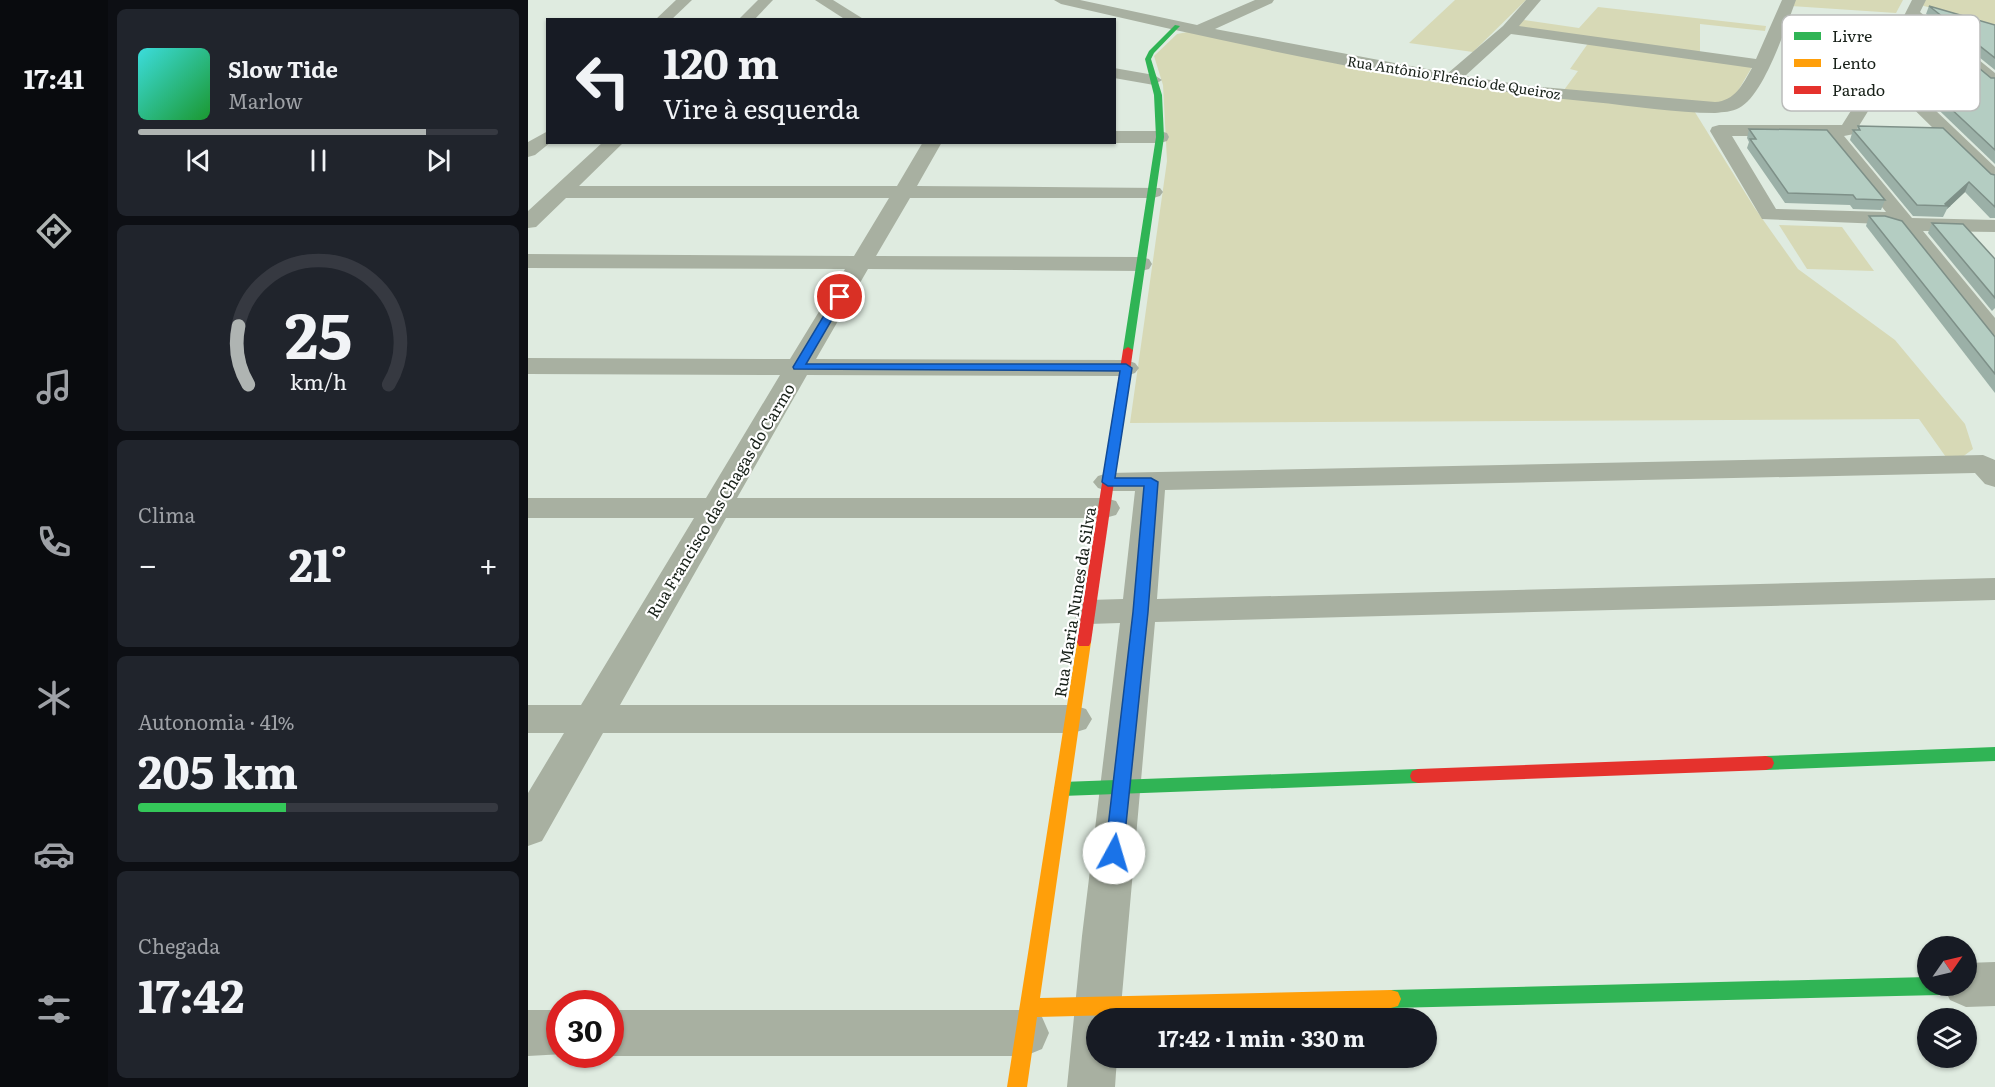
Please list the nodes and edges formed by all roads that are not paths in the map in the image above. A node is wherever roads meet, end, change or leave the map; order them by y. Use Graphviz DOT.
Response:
graph roads {
  1 [pos="685,0"];
  2 [pos="766,0"];
  3 [pos="822,0"];
  4 [pos="1267,0"];
  5 [pos="1534,0"];
  6 [pos="1789,0"];
  7 [pos="1073,1"];
  8 [pos="1783,15"];
  9 [pos="1782,17"];
  10 [pos="664,18"];
  11 [pos="747,18"];
  12 [pos="854,18"];
  13 [pos="1177,26"];
  14 [pos="1203,29"];
  15 [pos="1508,29"];
  16 [pos="1762,65"];
  17 [pos="1980,66"];
  18 [pos="1116,73"];
  19 [pos="1452,79"];
  20 [pos="1154,80"];
  21 [pos="1995,81"];
  22 [pos="1860,111"];
  23 [pos="1925,111"];
  24 [pos="1831,131"];
  25 [pos="1116,137"];
  26 [pos="1160,137"];
  27 [pos="613,144"];
  28 [pos="932,144"];
  29 [pos="1995,178"];
  30 [pos="561,192"];
  31 [pos="904,192"];
  32 [pos="1153,192"];
  33 [pos="1995,216"];
  34 [pos="1895,218"];
  35 [pos="528,222"];
  36 [pos="1995,226"];
  37 [pos="528,261"];
  38 [pos="861,262"];
  39 [pos="1141,264"];
  40 [pos="1995,334"];
  41 [pos="528,366"];
  42 [pos="798,367"];
  43 [pos="1126,368"];
  44 [pos="1995,478"];
  45 [pos="1151,482"];
  46 [pos="1106,495"];
  47 [pos="528,507"];
  48 [pos="715,508"];
  49 [pos="1995,590"];
  50 [pos="1089,612"];
  51 [pos="1140,612"];
  52 [pos="591,718"];
  53 [pos="1073,718"];
  54 [pos="528,719"];
  55 [pos="1995,754"];
  56 [pos="1121,788"];
  57 [pos="1062,789"];
  58 [pos="528,829"];
  59 [pos="1995,984"];
  60 [pos="1977,985"];
  61 [pos="1917,987"];
  62 [pos="1097,1006"];
  63 [pos="1026,1020"];
  64 [pos="528,1033"];
  65 [pos="546,1033"];
  66 [pos="624,1033"];
  67 [pos="1017,1087"];
  68 [pos="1091,1087"];
  1 -- 10 [label="street"];
  2 -- 11 [label="street"];
  3 -- 12 [label="street"];
  4 -- 14 [label="street"];
  5 -- 15 [label="street"];
  6 -- 8 [label="street, Rua Antônio Flrêncio de Queiroz"];
  7 -- 13 [label="street, Rua Antônio Flrêncio de Queiroz"];
  9 -- 16 [label="street, Rua Antônio Flrêncio de Queiroz"];
  13 -- 14 [label="street, Rua Antônio Flrêncio de Queiroz"];
  13 -- 20 [label="street, Rua Maria Nunes da Silva"];
  14 -- 19 [label="street, Rua Antônio Flrêncio de Queiroz"];
  15 -- 16 [label="street"];
  15 -- 19 [label="street"];
  16 -- 19 [label="street, Rua Antônio Flrêncio de Queiroz"];
  17 -- 21 [label="street"];
  18 -- 20 [label="street"];
  20 -- 26 [label="street, Rua Maria Nunes da Silva"];
  22 -- 24 [label="street"];
  23 -- 29 [label="street"];
  24 -- 34 [label="street"];
  24 -- 34 [label="street"];
  25 -- 26 [label="street"];
  26 -- 32 [label="street, Rua Maria Nunes da Silva"];
  27 -- 30 [label="street"];
  28 -- 31 [label="street, Rua Francisco das Chagas do Carmo"];
  30 -- 31 [label="street"];
  30 -- 35 [label="street"];
  31 -- 32 [label="street"];
  31 -- 38 [label="street, Rua Francisco das Chagas do Carmo"];
  32 -- 39 [label="street, Rua Maria Nunes da Silva"];
  33 -- 34 [label="street"];
  34 -- 36 [label="street"];
  34 -- 40 [label="street"];
  37 -- 38 [label="street"];
  38 -- 39 [label="street"];
  38 -- 42 [label="street, Rua Francisco das Chagas do Carmo"];
  39 -- 43 [label="street, Rua Maria Nunes da Silva"];
  41 -- 42 [label="street"];
  42 -- 43 [label="street"];
  42 -- 48 [label="street, Rua Francisco das Chagas do Carmo"];
  43 -- 46 [label="street, Rua Maria Nunes da Silva"];
  44 -- 45 [label="street"];
  45 -- 46 [label="street"];
  45 -- 51 [label="street"];
  46 -- 48 [label="street"];
  46 -- 50 [label="street, Rua Maria Nunes da Silva"];
  47 -- 48 [label="street"];
  48 -- 52 [label="street, Rua Francisco das Chagas do Carmo"];
  49 -- 51 [label="street"];
  50 -- 51 [label="street"];
  50 -- 53 [label="street, Rua Maria Nunes da Silva"];
  51 -- 56 [label="street"];
  52 -- 53 [label="street"];
  52 -- 54 [label="street"];
  52 -- 58 [label="street, Rua Francisco das Chagas do Carmo"];
  53 -- 57 [label="street, Rua Maria Nunes da Silva"];
  55 -- 56 [label="street"];
  56 -- 57 [label="street"];
  56 -- 62 [label="street"];
  57 -- 63 [label="street, Rua Maria Nunes da Silva"];
  59 -- 60 [label="street"];
  61 -- 62 [label="street"];
  62 -- 63 [label="street"];
  62 -- 68 [label="street"];
  63 -- 66 [label="street"];
  63 -- 67 [label="street, Rua Maria Nunes da Silva"];
  64 -- 65 [label="street"];
}
